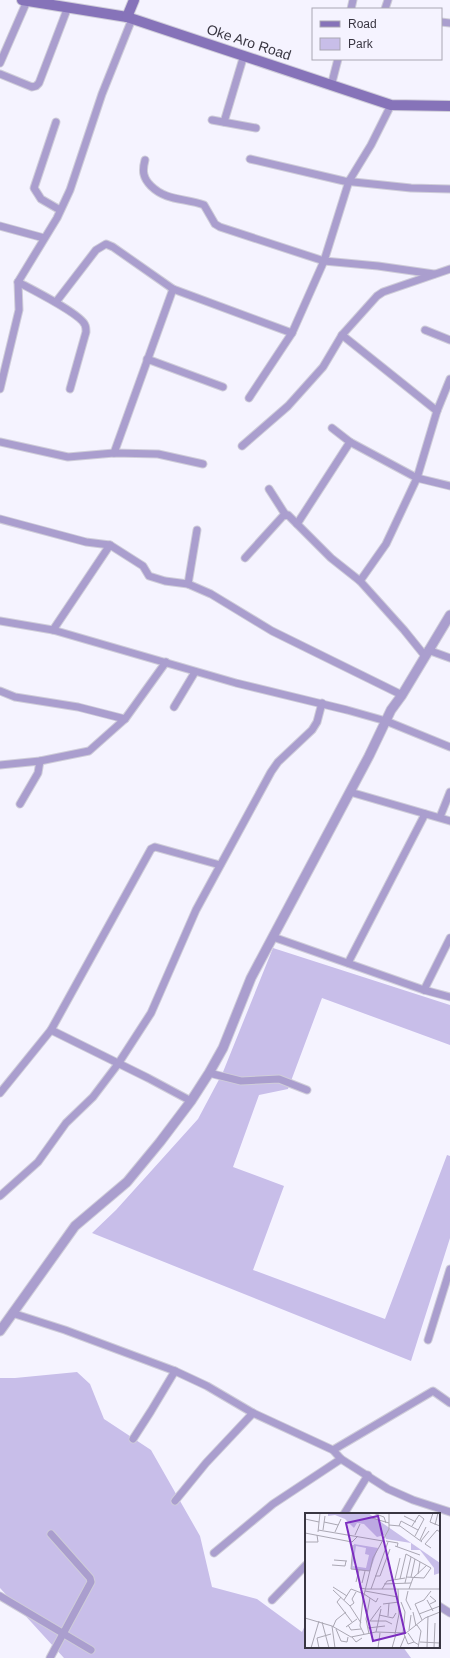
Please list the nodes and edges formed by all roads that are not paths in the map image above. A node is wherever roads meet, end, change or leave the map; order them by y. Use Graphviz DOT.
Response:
graph roads {
  1 [pos="134,0"];
  2 [pos="25,1"];
  3 [pos="68,6"];
  4 [pos="130,18"];
  5 [pos="244,55"];
  6 [pos="338,60"];
  7 [pos="0,63"];
  8 [pos="0,74"];
  9 [pos="331,86"];
  10 [pos="391,105"];
  11 [pos="450,106"];
  12 [pos="212,120"];
  13 [pos="56,122"];
  14 [pos="224,122"];
  15 [pos="256,128"];
  16 [pos="250,159"];
  17 [pos="145,160"];
  18 [pos="349,181"];
  19 [pos="450,189"];
  20 [pos="60,210"];
  21 [pos="0,226"];
  22 [pos="44,238"];
  23 [pos="324,261"];
  24 [pos="450,269"];
  25 [pos="434,274"];
  26 [pos="18,282"];
  27 [pos="173,290"];
  28 [pos="56,302"];
  29 [pos="425,330"];
  30 [pos="292,333"];
  31 [pos="342,335"];
  32 [pos="450,340"];
  33 [pos="147,359"];
  34 [pos="450,379"];
  35 [pos="223,387"];
  36 [pos="0,389"];
  37 [pos="70,389"];
  38 [pos="249,398"];
  39 [pos="437,411"];
  40 [pos="332,428"];
  41 [pos="0,442"];
  42 [pos="350,442"];
  43 [pos="242,446"];
  44 [pos="114,453"];
  45 [pos="203,464"];
  46 [pos="417,478"];
  47 [pos="450,486"];
  48 [pos="269,489"];
  49 [pos="286,514"];
  50 [pos="0,520"];
  51 [pos="297,524"];
  52 [pos="197,530"];
  53 [pos="110,545"];
  54 [pos="245,558"];
  55 [pos="360,580"];
  56 [pos="188,584"];
  57 [pos="450,615"];
  58 [pos="0,621"];
  59 [pos="53,630"];
  60 [pos="426,653"];
  61 [pos="450,658"];
  62 [pos="166,662"];
  63 [pos="195,672"];
  64 [pos="0,691"];
  65 [pos="402,695"];
  66 [pos="322,703"];
  67 [pos="174,707"];
  68 [pos="125,719"];
  69 [pos="386,721"];
  70 [pos="450,746"];
  71 [pos="40,761"];
  72 [pos="0,765"];
  73 [pos="350,792"];
  74 [pos="450,792"];
  75 [pos="20,804"];
  76 [pos="425,814"];
  77 [pos="440,817"];
  78 [pos="450,821"];
  79 [pos="220,866"];
  80 [pos="273,937"];
  81 [pos="450,938"];
  82 [pos="348,963"];
  83 [pos="424,990"];
  84 [pos="450,997"];
  85 [pos="51,1030"];
  86 [pos="118,1064"];
  87 [pos="209,1073"];
  88 [pos="307,1090"];
  89 [pos="0,1093"];
  90 [pos="191,1101"];
  91 [pos="0,1196"];
  92 [pos="449,1272"];
  93 [pos="12,1313"];
  94 [pos="0,1331"];
  95 [pos="428,1340"];
  96 [pos="175,1371"];
  97 [pos="450,1402"];
  98 [pos="253,1413"];
  99 [pos="133,1439"];
  100 [pos="334,1450"];
  101 [pos="342,1459"];
  102 [pos="368,1475"];
  103 [pos="175,1501"];
  104 [pos="450,1512"];
  105 [pos="345,1513"];
  106 [pos="51,1534"];
  107 [pos="214,1553"];
  108 [pos="305,1566"];
  109 [pos="0,1596"];
  110 [pos="272,1600"];
  111 [pos="440,1607"];
  112 [pos="450,1613"];
  113 [pos="62,1634"];
  114 [pos="91,1650"];
  115 [pos="50,1658"];
  1 -- 4 [label="main road"];
  2 -- 3 [label="main road, Oke Aro Road"];
  2 -- 7 [label="street"];
  3 -- 4 [label="main road, Oke Aro Road"];
  3 -- 8 [label="street"];
  4 -- 5 [label="main road, Oke Aro Road"];
  4 -- 20 [label="street"];
  5 -- 9 [label="main road, Oke Aro Road"];
  5 -- 14 [label="street"];
  6 -- 9 [label="street"];
  9 -- 10 [label="main road, Oke Aro Road"];
  10 -- 11 [label="main road, Oke Aro Road"];
  10 -- 18 [label="street"];
  12 -- 14 [label="street"];
  13 -- 20 [label="street"];
  14 -- 15 [label="street"];
  16 -- 18 [label="street"];
  17 -- 23 [label="street"];
  18 -- 19 [label="street"];
  18 -- 23 [label="street"];
  20 -- 22 [label="street"];
  21 -- 22 [label="street"];
  22 -- 26 [label="street"];
  23 -- 25 [label="street"];
  23 -- 30 [label="street"];
  24 -- 25 [label="street"];
  25 -- 31 [label="street"];
  26 -- 28 [label="street"];
  26 -- 36 [label="street"];
  27 -- 28 [label="street"];
  27 -- 30 [label="street"];
  27 -- 33 [label="street"];
  28 -- 37 [label="street"];
  29 -- 32 [label="street"];
  30 -- 38 [label="street"];
  31 -- 39 [label="street"];
  31 -- 43 [label="street"];
  33 -- 35 [label="street"];
  33 -- 44 [label="street"];
  34 -- 39 [label="street"];
  39 -- 46 [label="street"];
  40 -- 42 [label="street"];
  41 -- 44 [label="street"];
  42 -- 46 [label="street"];
  42 -- 51 [label="street"];
  44 -- 45 [label="street"];
  46 -- 47 [label="street"];
  46 -- 55 [label="street"];
  48 -- 49 [label="street"];
  49 -- 51 [label="street"];
  49 -- 54 [label="street"];
  50 -- 53 [label="street"];
  51 -- 55 [label="street"];
  52 -- 56 [label="street"];
  53 -- 56 [label="street"];
  53 -- 59 [label="street"];
  55 -- 60 [label="street"];
  56 -- 65 [label="street"];
  57 -- 60 [label="street"];
  58 -- 59 [label="street"];
  59 -- 62 [label="street"];
  60 -- 61 [label="street"];
  60 -- 65 [label="street"];
  62 -- 63 [label="street"];
  62 -- 68 [label="street"];
  63 -- 66 [label="street"];
  63 -- 67 [label="street"];
  64 -- 68 [label="street"];
  65 -- 69 [label="street"];
  66 -- 69 [label="street"];
  66 -- 79 [label="street"];
  68 -- 71 [label="street"];
  69 -- 70 [label="street"];
  69 -- 73 [label="street"];
  71 -- 72 [label="street"];
  71 -- 75 [label="street"];
  73 -- 76 [label="street"];
  73 -- 80 [label="street"];
  74 -- 77 [label="street"];
  76 -- 77 [label="street"];
  76 -- 82 [label="street"];
  77 -- 78 [label="street"];
  79 -- 85 [label="street"];
  79 -- 86 [label="street"];
  80 -- 82 [label="street"];
  80 -- 87 [label="street"];
  81 -- 83 [label="street"];
  82 -- 83 [label="street"];
  83 -- 84 [label="street"];
  85 -- 86 [label="street"];
  85 -- 89 [label="street"];
  86 -- 90 [label="street"];
  86 -- 91 [label="street"];
  87 -- 88 [label="street"];
  87 -- 90 [label="street"];
  90 -- 93 [label="street"];
  92 -- 95 [label="street"];
  93 -- 94 [label="street"];
  93 -- 96 [label="street"];
  96 -- 98 [label="street"];
  96 -- 99 [label="street"];
  97 -- 100 [label="street"];
  98 -- 100 [label="street"];
  98 -- 103 [label="street"];
  100 -- 101 [label="street"];
  101 -- 102 [label="street"];
  101 -- 107 [label="street"];
  102 -- 104 [label="street"];
  102 -- 105 [label="street"];
  106 -- 113 [label="street"];
  108 -- 110 [label="street"];
  109 -- 113 [label="street"];
  111 -- 112 [label="street"];
  113 -- 114 [label="street"];
  113 -- 115 [label="street"];
}
